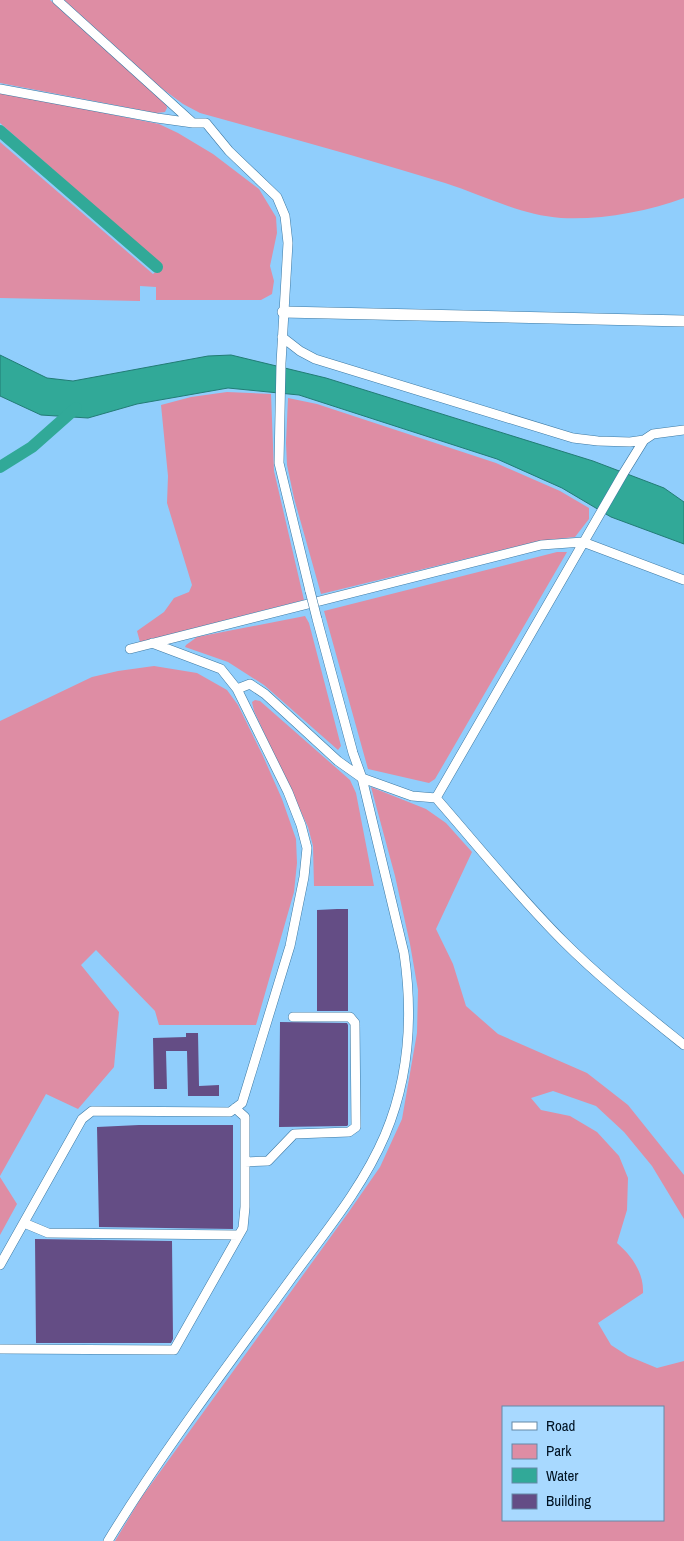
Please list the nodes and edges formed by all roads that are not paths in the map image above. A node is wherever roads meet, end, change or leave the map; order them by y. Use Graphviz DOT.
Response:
graph roads {
  1 [pos="57,0"];
  2 [pos="0,89"];
  3 [pos="193,123"];
  4 [pos="283,312"];
  5 [pos="684,321"];
  6 [pos="282,337"];
  7 [pos="684,430"];
  8 [pos="644,440"];
  9 [pos="583,542"];
  10 [pos="684,580"];
  11 [pos="152,643"];
  12 [pos="130,649"];
  13 [pos="237,689"];
  14 [pos="362,778"];
  15 [pos="436,798"];
  16 [pos="293,1017"];
  17 [pos="684,1045"];
  18 [pos="235,1108"];
  19 [pos="245,1162"];
  20 [pos="24,1223"];
  21 [pos="239,1235"];
  22 [pos="0,1265"];
  23 [pos="0,1349"];
  24 [pos="108,1541"];
  1 -- 3 [label="street"];
  2 -- 3 [label="street"];
  3 -- 4 [label="street"];
  4 -- 5 [label="street"];
  4 -- 6 [label="street"];
  6 -- 8 [label="street"];
  6 -- 14 [label="street, bridge"];
  7 -- 8 [label="street"];
  8 -- 9 [label="street"];
  9 -- 10 [label="street"];
  9 -- 11 [label="street"];
  9 -- 15 [label="street"];
  11 -- 12 [label="street"];
  11 -- 13 [label="street"];
  13 -- 14 [label="street"];
  13 -- 18 [label="street"];
  14 -- 15 [label="street"];
  14 -- 24 [label="street"];
  15 -- 17 [label="street"];
  16 -- 19 [label="street"];
  18 -- 19 [label="street"];
  18 -- 20 [label="street"];
  19 -- 21 [label="street"];
  20 -- 21 [label="street"];
  20 -- 22 [label="street"];
  21 -- 23 [label="street"];
}
